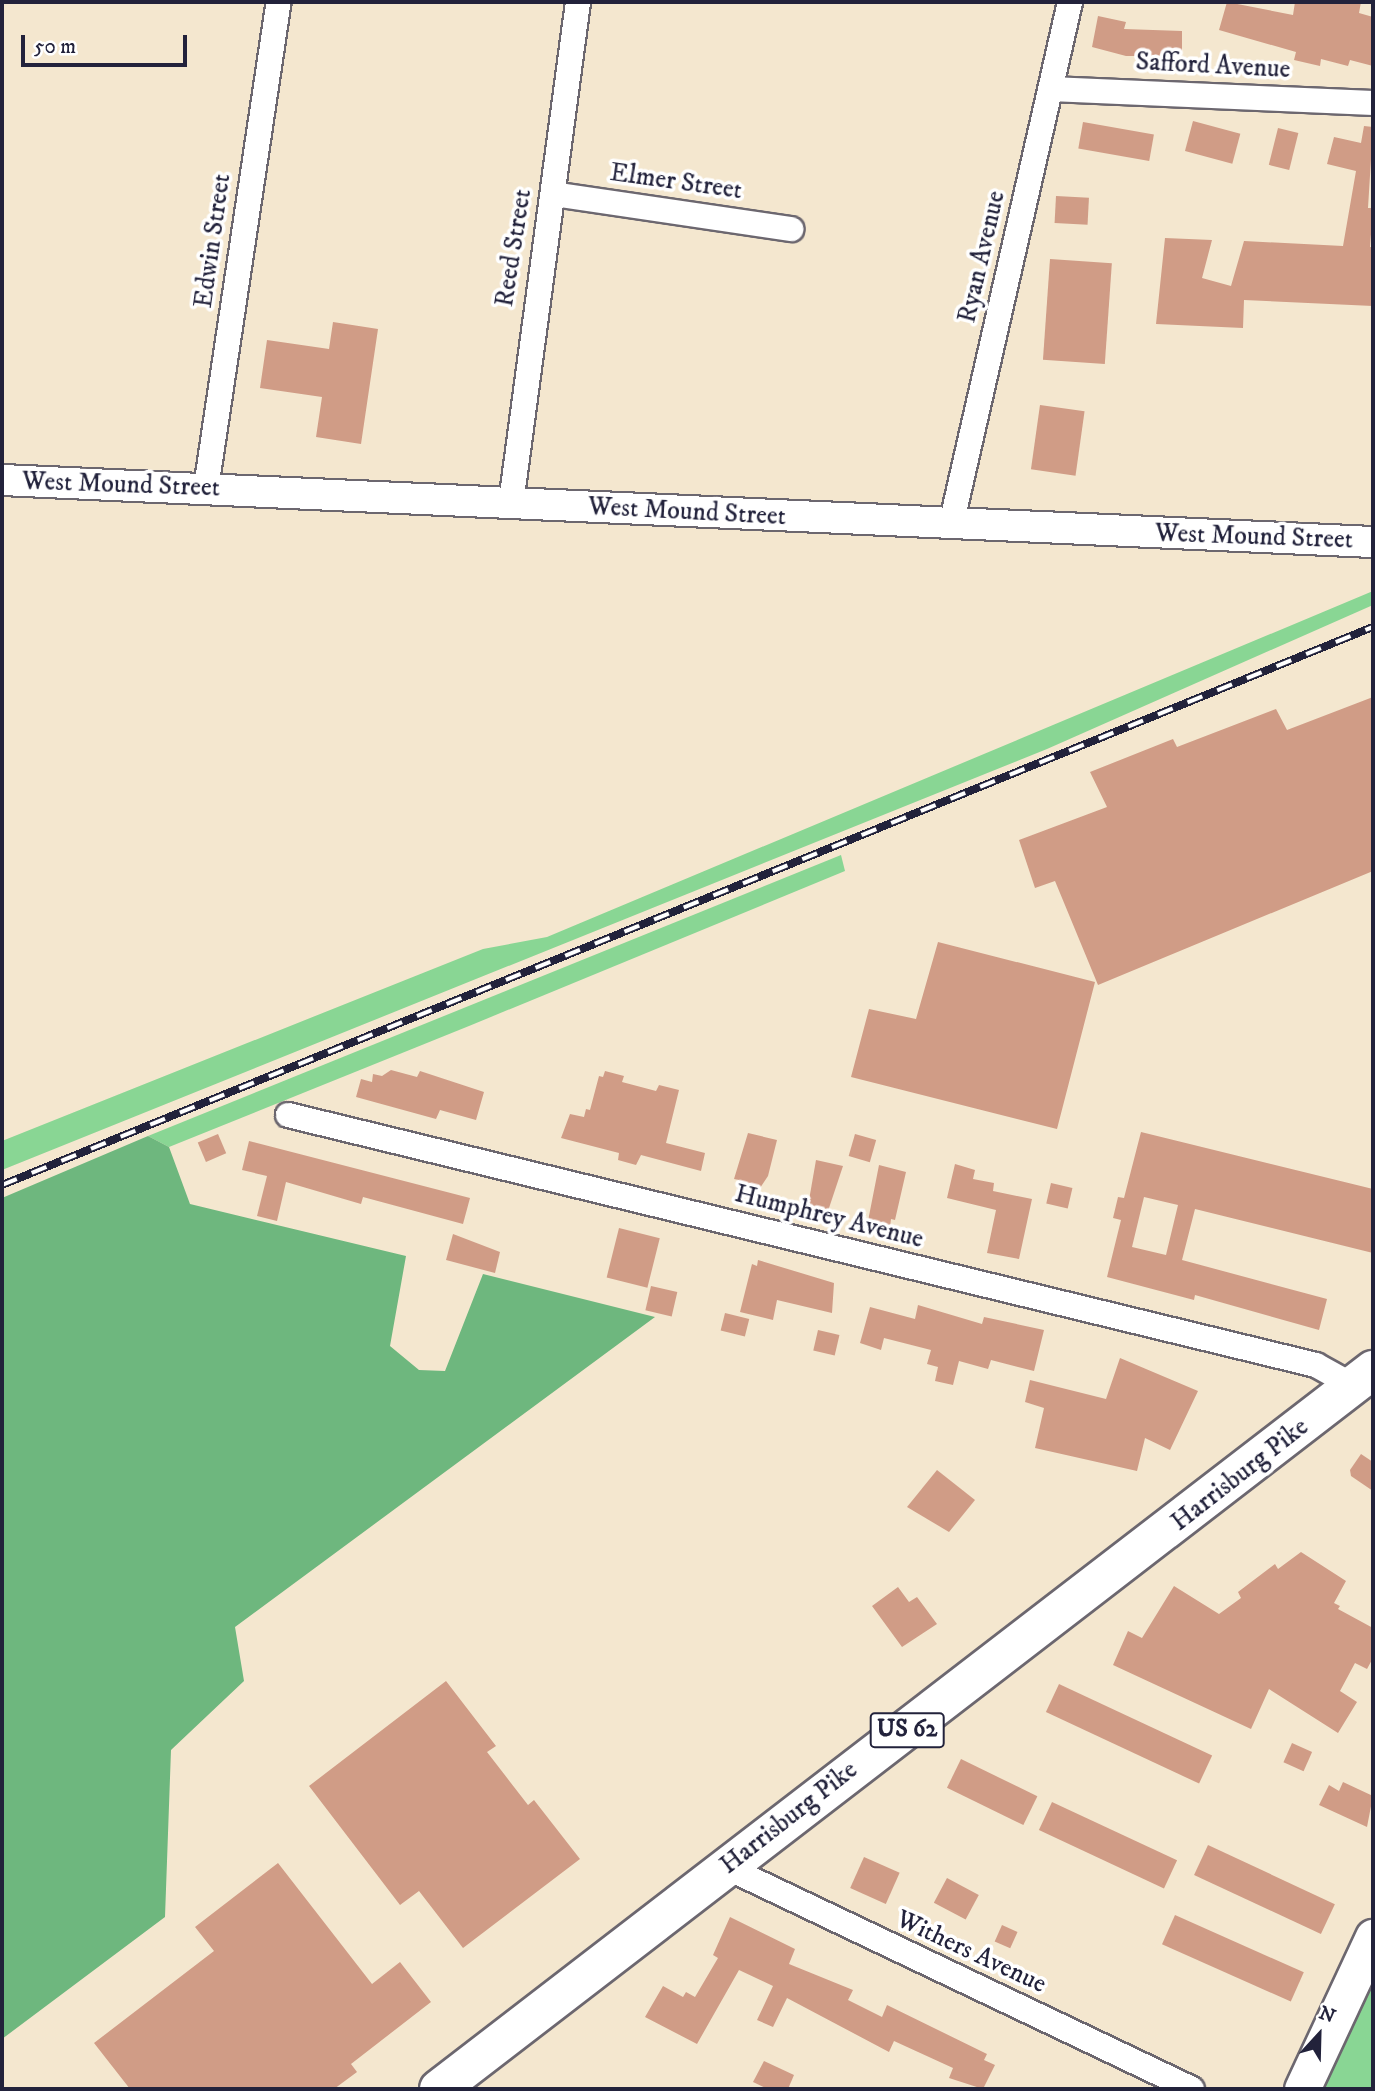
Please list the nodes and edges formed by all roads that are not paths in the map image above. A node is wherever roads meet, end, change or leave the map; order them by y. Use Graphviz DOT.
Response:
graph roads {
  1 [pos="279,2"];
  2 [pos="578,2"];
  3 [pos="1070,2"];
  4 [pos="1051,89"];
  5 [pos="1373,103"];
  6 [pos="553,194"];
  7 [pos="791,229"];
  8 [pos="2,480"];
  9 [pos="206,488"];
  10 [pos="511,503"];
  11 [pos="951,525"];
  12 [pos="1373,542"];
  13 [pos="288,1115"];
  14 [pos="1363,1378"];
  15 [pos="726,1867"];
  16 [pos="1373,1937"];
  17 [pos="439,2089"];
  18 [pos="1192,2089"];
  19 [pos="1302,2089"];
  1 -- 9 [label="street, Edwin Street"];
  2 -- 6 [label="street, Reed Street"];
  3 -- 4 [label="street, Ryan Avenue"];
  4 -- 5 [label="street, Safford Avenue"];
  4 -- 11 [label="street, Ryan Avenue"];
  6 -- 7 [label="street, Elmer Street"];
  6 -- 10 [label="street, Reed Street"];
  8 -- 9 [label="street, West Mound Street"];
  9 -- 10 [label="street, West Mound Street"];
  10 -- 11 [label="street, West Mound Street"];
  11 -- 12 [label="street, West Mound Street"];
  13 -- 14 [label="street, Humphrey Avenue"];
  14 -- 15 [label="main road, Harrisburg Pike / US 62"];
  15 -- 17 [label="main road, Harrisburg Pike / US 62"];
  15 -- 18 [label="street, Withers Avenue"];
  16 -- 19 [label="main road"];
}
